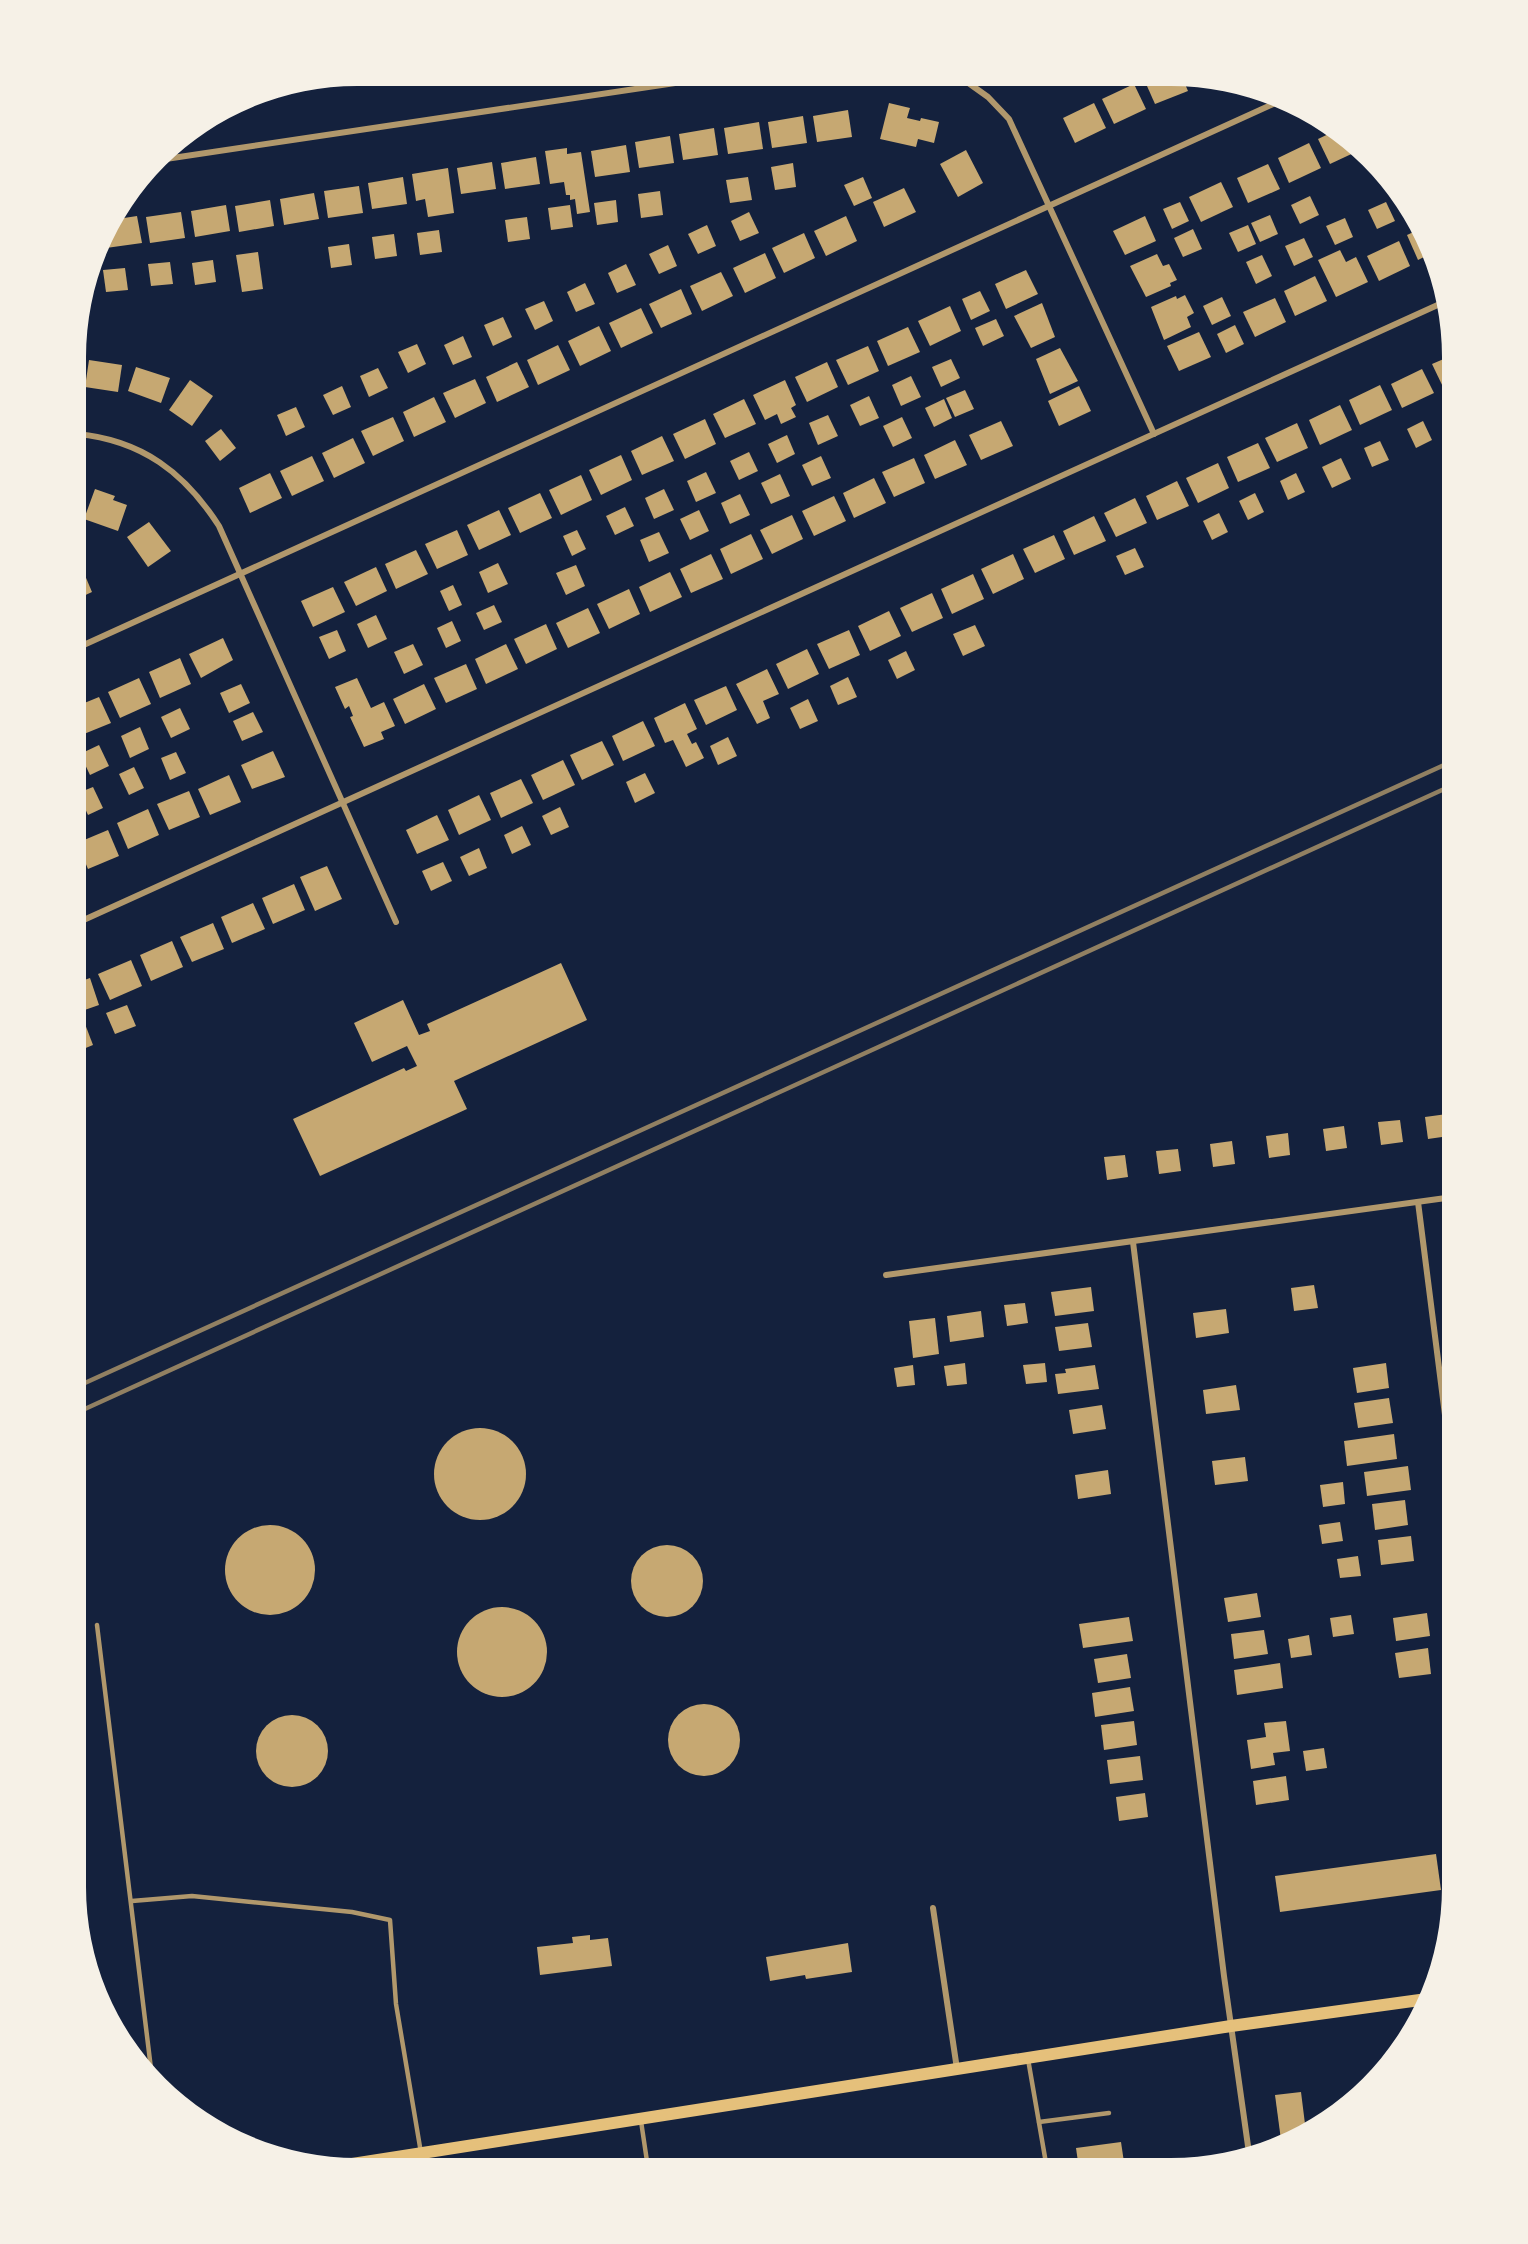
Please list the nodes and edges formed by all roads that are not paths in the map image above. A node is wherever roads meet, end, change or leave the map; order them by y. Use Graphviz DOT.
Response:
graph roads {
  1 [pos="651,86"];
  2 [pos="973,86"];
  3 [pos="1271,105"];
  4 [pos="173,158"];
  5 [pos="1050,206"];
  6 [pos="1437,305"];
  7 [pos="1154,434"];
  8 [pos="86,435"];
  9 [pos="240,574"];
  10 [pos="86,644"];
  11 [pos="342,804"];
  12 [pos="86,919"];
  13 [pos="396,922"];
  14 [pos="1442,1199"];
  15 [pos="1418,1202"];
  16 [pos="1133,1242"];
  17 [pos="886,1275"];
  18 [pos="1442,1391"];
  19 [pos="97,1625"];
  20 [pos="132,1901"];
  21 [pos="933,1908"];
  22 [pos="1418,2000"];
  23 [pos="1231,2026"];
  24 [pos="1027,2058"];
  25 [pos="150,2063"];
  26 [pos="957,2069"];
  27 [pos="1109,2113"];
  28 [pos="640,2118"];
  29 [pos="1039,2122"];
  30 [pos="1248,2147"];
  31 [pos="421,2153"];
  32 [pos="390,2158"];
  33 [pos="646,2158"];
  34 [pos="1045,2158"];
  1 -- 4 [label="street"];
  2 -- 5 [label="street"];
  3 -- 5 [label="street"];
  5 -- 7 [label="street"];
  5 -- 9 [label="street"];
  6 -- 7 [label="street"];
  7 -- 11 [label="street"];
  8 -- 9 [label="street"];
  9 -- 10 [label="street"];
  9 -- 11 [label="street"];
  11 -- 12 [label="street"];
  11 -- 13 [label="street"];
  14 -- 15 [label="street"];
  15 -- 16 [label="street"];
  15 -- 18 [label="street"];
  16 -- 17 [label="street"];
  16 -- 23 [label="street"];
  19 -- 20 [label="lane"];
  20 -- 25 [label="lane"];
  20 -- 31 [label="lane"];
  21 -- 26 [label="street"];
  22 -- 23 [label="main road"];
  23 -- 24 [label="main road"];
  23 -- 30 [label="street"];
  24 -- 26 [label="main road"];
  24 -- 29 [label="lane"];
  26 -- 28 [label="main road"];
  27 -- 29 [label="lane"];
  28 -- 31 [label="main road"];
  28 -- 33 [label="lane"];
  29 -- 34 [label="lane"];
  31 -- 32 [label="main road"];
}
